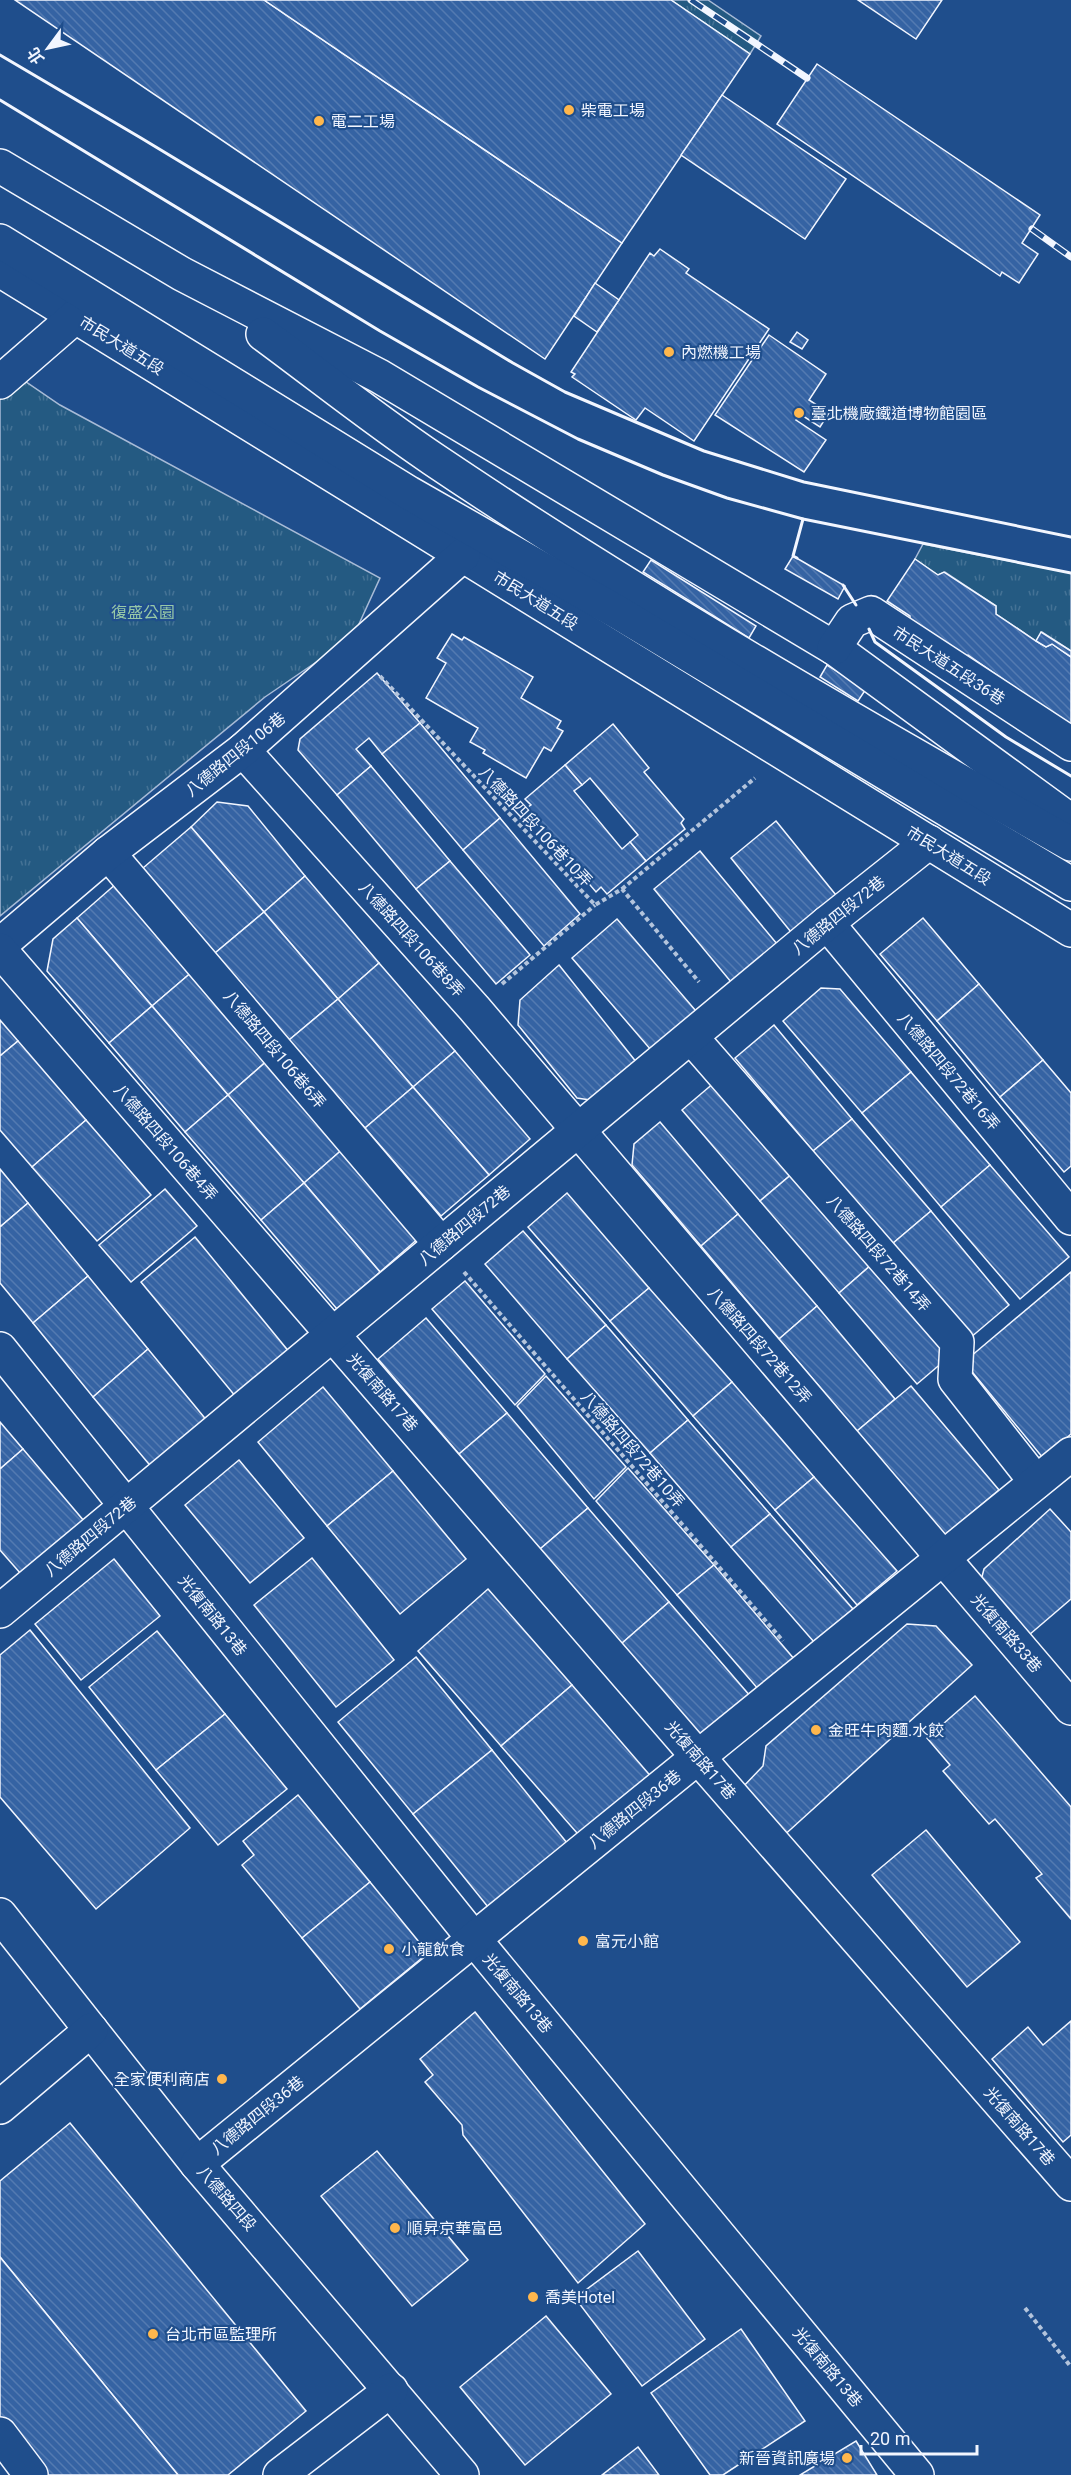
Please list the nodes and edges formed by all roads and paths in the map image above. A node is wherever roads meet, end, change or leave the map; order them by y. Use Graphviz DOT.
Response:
graph roads {
  1 [pos="0,166"];
  2 [pos="0,242"];
  3 [pos="0,270"];
  4 [pos="182,274"];
  5 [pos="76,316"];
  6 [pos="0,382"];
  7 [pos="463,555"];
  8 [pos="834,648"];
  9 [pos="357,650"];
  10 [pos="1071,744"];
  11 [pos="243,750"];
  12 [pos="785,753"];
  13 [pos="1071,821"];
  14 [pos="929,842"];
  15 [pos="1071,844"];
  16 [pos="108,853"];
  17 [pos="1071,884"];
  18 [pos="622,890"];
  19 [pos="595,905"];
  20 [pos="827,924"];
  21 [pos="1071,930"];
  22 [pos="0,945"];
  23 [pos="0,950"];
  24 [pos="474,1008"];
  25 [pos="722,1010"];
  26 [pos="691,1037"];
  27 [pos="577,1131"];
  28 [pos="1071,1218"];
  29 [pos="441,1245"];
  30 [pos="333,1334"];
  31 [pos="0,1349"];
  32 [pos="1071,1454"];
  33 [pos="1036,1482"];
  34 [pos="126,1506"];
  35 [pos="942,1558"];
  36 [pos="0,1611"];
  37 [pos="807,1669"];
  38 [pos="1071,1708"];
  39 [pos="698,1757"];
  40 [pos="0,1915"];
  41 [pos="474,1939"];
  42 [pos="91,2030"];
  43 [pos="0,2107"];
  44 [pos="197,2164"];
  45 [pos="1071,2184"];
  46 [pos="1025,2308"];
  47 [pos="1071,2367"];
  48 [pos="392,2390"];
  49 [pos="0,2434"];
  50 [pos="455,2472"];
  51 [pos="31,2475"];
  52 [pos="280,2475"];
  53 [pos="917,2475"];
  1 -- 4 [label="main road"];
  2 -- 17 [label="main road"];
  3 -- 5 [label="main road, 市民大道五段"];
  4 -- 8 [label="main road"];
  4 -- 15 [label="main road"];
  5 -- 6 [label="main road"];
  5 -- 7 [label="main road, 市民大道五段"];
  7 -- 9 [label="main road, 八德路四段106巷"];
  7 -- 12 [label="main road, 市民大道五段"];
  8 -- 10 [label="main road, 市民大道五段36巷"];
  8 -- 13 [label="main road"];
  9 -- 11 [label="main road, 八德路四段106巷"];
  9 -- 19 [label="path, 八德路四段106巷10弄"];
  11 -- 16 [label="main road, 八德路四段106巷"];
  11 -- 24 [label="main road, 八德路四段106巷8弄"];
  12 -- 14 [label="main road, 市民大道五段"];
  12 -- 18 [label="path, 八德路四段106巷10弄"];
  14 -- 20 [label="main road, 八德路四段72巷"];
  14 -- 21 [label="main road, 市民大道五段"];
  16 -- 22 [label="main road, 八德路四段106巷"];
  16 -- 29 [label="main road, 八德路四段106巷6弄"];
  18 -- 19 [label="path, 八德路四段106巷10弄"];
  18 -- 25 [label="path"];
  19 -- 24 [label="path"];
  20 -- 25 [label="main road, 八德路四段72巷"];
  20 -- 28 [label="main road, 八德路四段72巷16弄"];
  23 -- 30 [label="main road, 八德路四段106巷4弄"];
  24 -- 27 [label="main road, 八德路四段106巷8弄"];
  25 -- 26 [label="main road, 八德路四段72巷"];
  26 -- 27 [label="main road, 八德路四段72巷"];
  26 -- 33 [label="main road, 八德路四段72巷14弄"];
  27 -- 29 [label="main road, 八德路四段72巷"];
  27 -- 35 [label="main road, 八德路四段72巷12弄"];
  29 -- 30 [label="main road, 八德路四段72巷"];
  29 -- 37 [label="path, 八德路四段72巷10弄"];
  30 -- 34 [label="main road, 八德路四段72巷"];
  30 -- 39 [label="main road, 光復南路17巷"];
  31 -- 34 [label="main road, 光復南路13巷"];
  32 -- 33 [label="main road, 八德路四段36巷"];
  33 -- 35 [label="main road, 八德路四段36巷"];
  34 -- 36 [label="main road, 八德路四段72巷"];
  34 -- 41 [label="main road, 光復南路13巷"];
  35 -- 37 [label="main road, 八德路四段36巷"];
  35 -- 38 [label="main road, 光復南路33巷"];
  37 -- 39 [label="main road, 八德路四段36巷"];
  39 -- 41 [label="main road, 八德路四段36巷"];
  39 -- 45 [label="main road, 光復南路17巷"];
  40 -- 42 [label="main road, 八德路四段"];
  41 -- 44 [label="main road, 八德路四段36巷"];
  41 -- 53 [label="main road, 光復南路13巷"];
  42 -- 43 [label="main road"];
  42 -- 44 [label="main road, 八德路四段"];
  44 -- 48 [label="main road, 八德路四段"];
  46 -- 47 [label="path"];
  48 -- 50 [label="main road, 八德路四段"];
  48 -- 52 [label="main road"];
  49 -- 51 [label="main road"];
}
